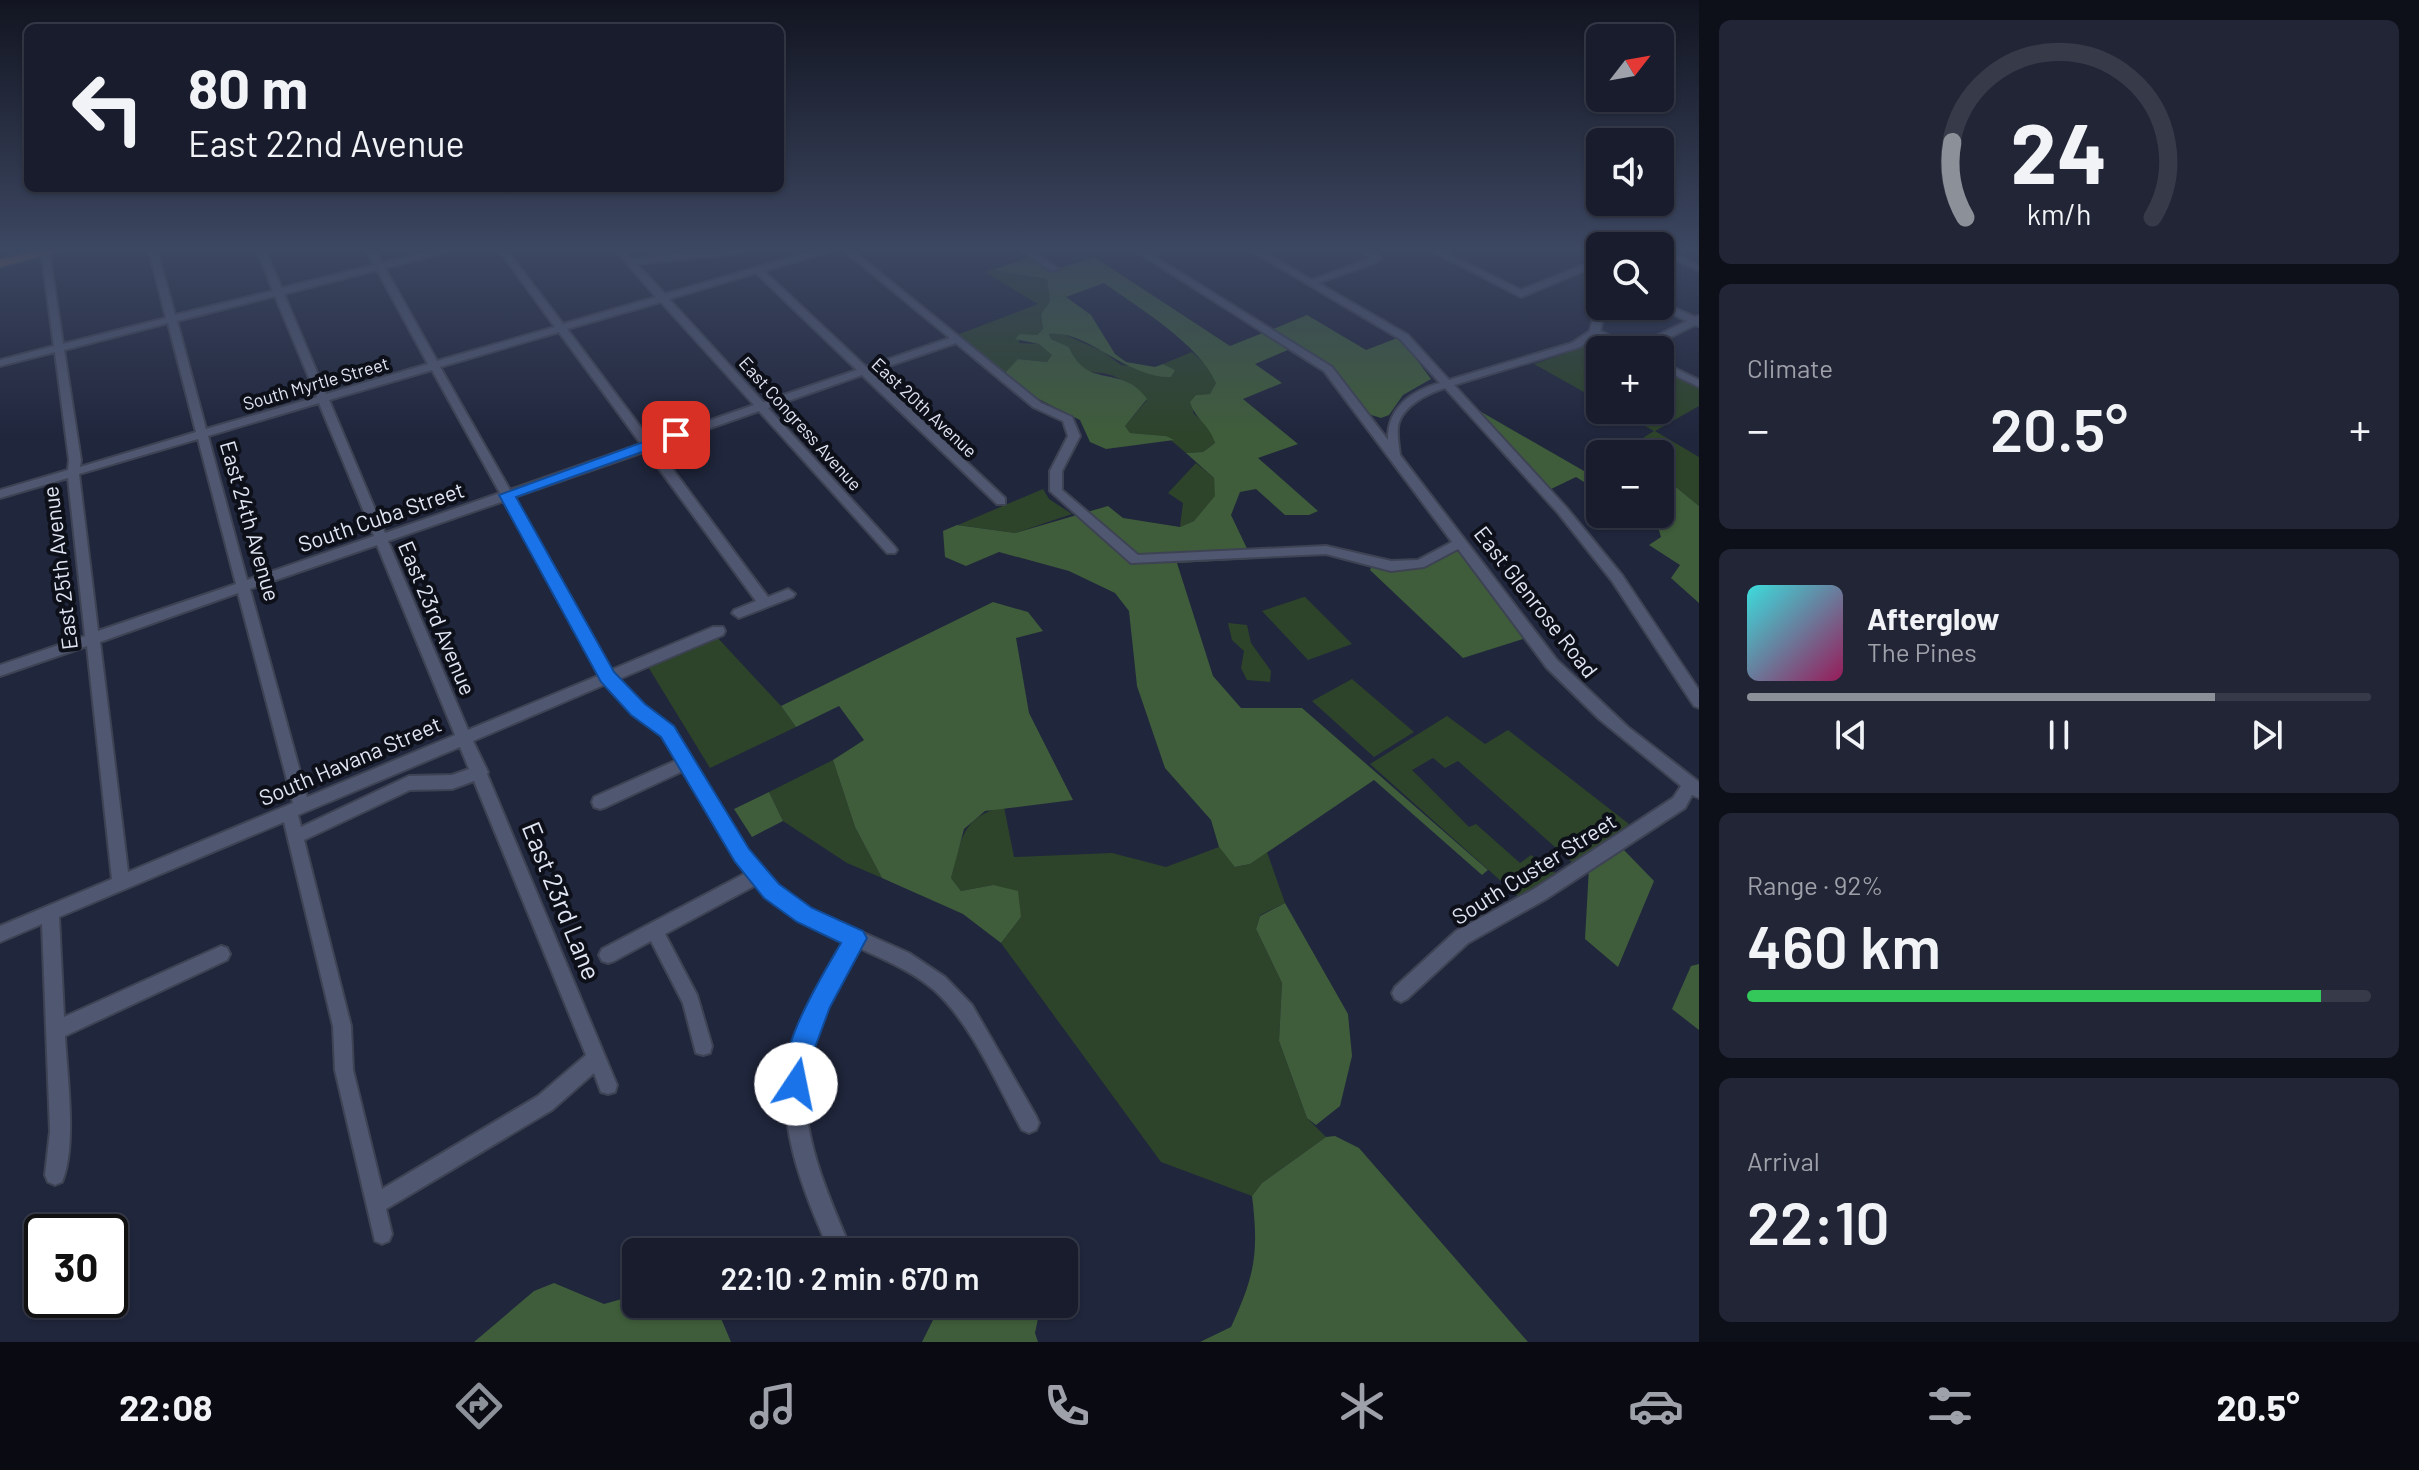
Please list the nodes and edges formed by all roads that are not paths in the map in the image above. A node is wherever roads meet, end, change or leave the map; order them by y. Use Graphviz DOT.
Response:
graph roads {
  1 [pos="53,313"];
  2 [pos="170,313"];
  3 [pos="197,313"];
  4 [pos="286,313"];
  5 [pos="405,313"];
  6 [pos="549,313"];
  7 [pos="612,313"];
  8 [pos="675,313"];
  9 [pos="802,313"];
  10 [pos="924,313"];
  11 [pos="1238,313"];
  12 [pos="1362,313"];
  13 [pos="1678,313"];
  14 [pos="172,319"];
  15 [pos="1598,320"];
  16 [pos="1698,321"];
  17 [pos="560,328"];
  18 [pos="1595,332"];
  19 [pos="1604,336"];
  20 [pos="1665,336"];
  21 [pos="956,339"];
  22 [pos="58,348"];
  23 [pos="0,363"];
  24 [pos="434,366"];
  25 [pos="862,371"];
  26 [pos="1674,371"];
  27 [pos="1443,384"];
  28 [pos="1699,384"];
  29 [pos="321,399"];
  30 [pos="760,406"];
  31 [pos="1363,416"];
  32 [pos="1393,423"];
  33 [pos="201,435"];
  34 [pos="648,444"];
  35 [pos="1394,456"];
  36 [pos="73,472"];
  37 [pos="0,494"];
  38 [pos="507,495"];
  39 [pos="1001,501"];
  40 [pos="381,539"];
  41 [pos="1460,543"];
  42 [pos="891,550"];
  43 [pos="244,586"];
  44 [pos="788,594"];
  45 [pos="765,603"];
  46 [pos="739,613"];
  47 [pos="718,631"];
  48 [pos="93,638"];
  49 [pos="0,671"];
  50 [pos="608,677"];
  51 [pos="1699,702"];
  52 [pos="466,736"];
  53 [pos="687,762"];
  54 [pos="480,772"];
  55 [pos="1696,788"];
  56 [pos="600,802"];
  57 [pos="295,808"];
  58 [pos="295,837"];
  59 [pos="758,875"];
  60 [pos="121,882"];
  61 [pos="50,913"];
  62 [pos="654,930"];
  63 [pos="0,934"];
  64 [pos="855,938"];
  65 [pos="221,954"];
  66 [pos="608,955"];
  67 [pos="1401,993"];
  68 [pos="55,1031"];
  69 [pos="703,1046"];
  70 [pos="597,1058"];
  71 [pos="608,1085"];
  72 [pos="1029,1123"];
  73 [pos="55,1175"];
  74 [pos="377,1203"];
  75 [pos="382,1234"];
  76 [pos="835,1238"];
  1 -- 22 [label="street, East 25th Avenue"];
  2 -- 14 [label="street, East 24th Avenue"];
  3 -- 14 [label="street"];
  4 -- 29 [label="street, East 23rd Avenue"];
  5 -- 24 [label="street"];
  6 -- 17 [label="street"];
  7 -- 17 [label="street, South Myrtle Street"];
  8 -- 30 [label="street, East Congress Avenue"];
  9 -- 25 [label="street, East 20th Avenue"];
  10 -- 21 [label="street"];
  11 -- 31 [label="street, East Glenrose Road"];
  12 -- 27 [label="street"];
  13 -- 16 [label="street"];
  14 -- 22 [label="street"];
  14 -- 33 [label="street, East 24th Avenue"];
  15 -- 18 [label="street"];
  16 -- 20 [label="street"];
  17 -- 24 [label="street, South Myrtle Street"];
  17 -- 34 [label="street"];
  18 -- 19 [label="street"];
  18 -- 27 [label="street"];
  21 -- 25 [label="street, South Cuba Street"];
  21 -- 41 [label="street"];
  22 -- 23 [label="street"];
  22 -- 36 [label="street, East 25th Avenue"];
  24 -- 29 [label="street, South Myrtle Street"];
  24 -- 38 [label="street"];
  25 -- 30 [label="street, South Cuba Street"];
  25 -- 39 [label="street, East 20th Avenue"];
  26 -- 28 [label="street"];
  27 -- 32 [label="street"];
  27 -- 51 [label="street"];
  29 -- 33 [label="street, South Myrtle Street"];
  29 -- 40 [label="street, East 23rd Avenue"];
  30 -- 34 [label="street, South Cuba Street"];
  30 -- 42 [label="street, East Congress Avenue"];
  31 -- 32 [label="street"];
  31 -- 35 [label="street, East Glenrose Road"];
  32 -- 35 [label="street"];
  33 -- 36 [label="street, South Myrtle Street"];
  33 -- 43 [label="street, East 24th Avenue"];
  34 -- 38 [label="street, South Cuba Street"];
  34 -- 45 [label="street"];
  35 -- 41 [label="street, East Glenrose Road"];
  36 -- 37 [label="street, South Myrtle Street"];
  36 -- 48 [label="street, East 25th Avenue"];
  38 -- 40 [label="street, South Cuba Street"];
  38 -- 50 [label="street"];
  40 -- 43 [label="street, South Cuba Street"];
  40 -- 52 [label="street, East 23rd Avenue"];
  41 -- 55 [label="street, East Glenrose Road"];
  43 -- 48 [label="street, South Cuba Street"];
  43 -- 57 [label="street, East 24th Avenue"];
  44 -- 45 [label="street"];
  45 -- 46 [label="street"];
  47 -- 50 [label="street, South Havana Street"];
  48 -- 49 [label="street, South Cuba Street"];
  48 -- 60 [label="street, East 25th Avenue"];
  50 -- 52 [label="street, South Havana Street"];
  50 -- 53 [label="street"];
  52 -- 54 [label="street, East 23rd Lane"];
  52 -- 57 [label="street, South Havana Street"];
  53 -- 56 [label="street"];
  53 -- 59 [label="street"];
  54 -- 58 [label="street"];
  54 -- 70 [label="street, East 23rd Lane"];
  55 -- 67 [label="street, South Custer Street"];
  57 -- 58 [label="street, East 24th Avenue"];
  57 -- 60 [label="street, South Havana Street"];
  58 -- 74 [label="street, East 24th Avenue"];
  59 -- 62 [label="street"];
  59 -- 64 [label="street"];
  60 -- 61 [label="street, South Havana Street"];
  61 -- 63 [label="street, South Havana Street"];
  61 -- 68 [label="street"];
  62 -- 66 [label="street"];
  62 -- 69 [label="street"];
  64 -- 72 [label="street"];
  64 -- 76 [label="street"];
  65 -- 68 [label="street"];
  68 -- 73 [label="street"];
  70 -- 71 [label="street, East 23rd Lane"];
  70 -- 74 [label="street"];
  74 -- 75 [label="street, East 24th Avenue"];
}
